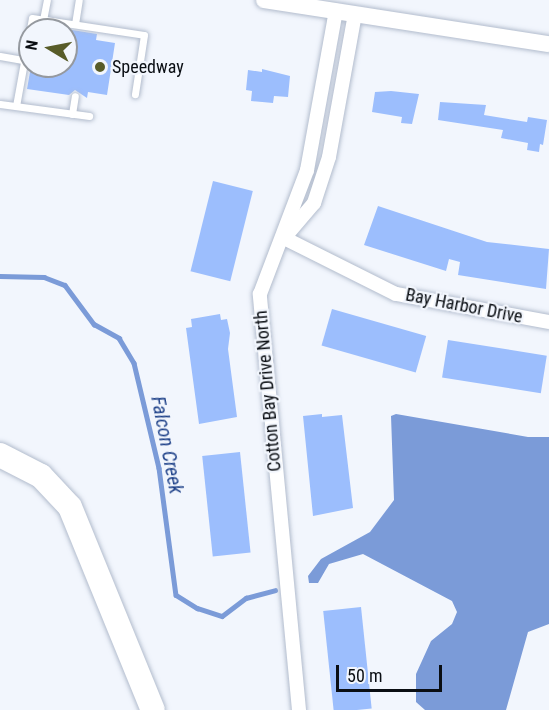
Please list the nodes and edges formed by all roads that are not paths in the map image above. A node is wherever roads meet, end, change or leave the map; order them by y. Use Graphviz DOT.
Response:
graph roads {
  1 [pos="47,0"];
  2 [pos="79,0"];
  3 [pos="264,0"];
  4 [pos="336,11"];
  5 [pos="355,14"];
  6 [pos="43,18"];
  7 [pos="76,18"];
  8 [pos="78,25"];
  9 [pos="549,44"];
  10 [pos="0,56"];
  11 [pos="18,59"];
  12 [pos="24,78"];
  13 [pos="135,94"];
  14 [pos="75,96"];
  15 [pos="0,104"];
  16 [pos="16,106"];
  17 [pos="72,114"];
  18 [pos="90,116"];
  19 [pos="284,238"];
  20 [pos="549,322"];
  21 [pos="0,455"];
  22 [pos="153,710"];
  23 [pos="299,710"];
  1 -- 6 [label="lane"];
  2 -- 7 [label="lane"];
  3 -- 4 [label="street"];
  4 -- 5 [label="street"];
  4 -- 19 [label="street, Cotton Bay Drive North"];
  5 -- 9 [label="street"];
  5 -- 19 [label="street"];
  8 -- 13 [label="lane"];
  10 -- 11 [label="lane"];
  12 -- 16 [label="lane"];
  14 -- 17 [label="lane"];
  15 -- 16 [label="lane"];
  16 -- 17 [label="lane"];
  17 -- 18 [label="lane"];
  19 -- 20 [label="street, Bay Harbor Drive"];
  19 -- 23 [label="street, Cotton Bay Drive North"];
  21 -- 22 [label="highway"];
}
